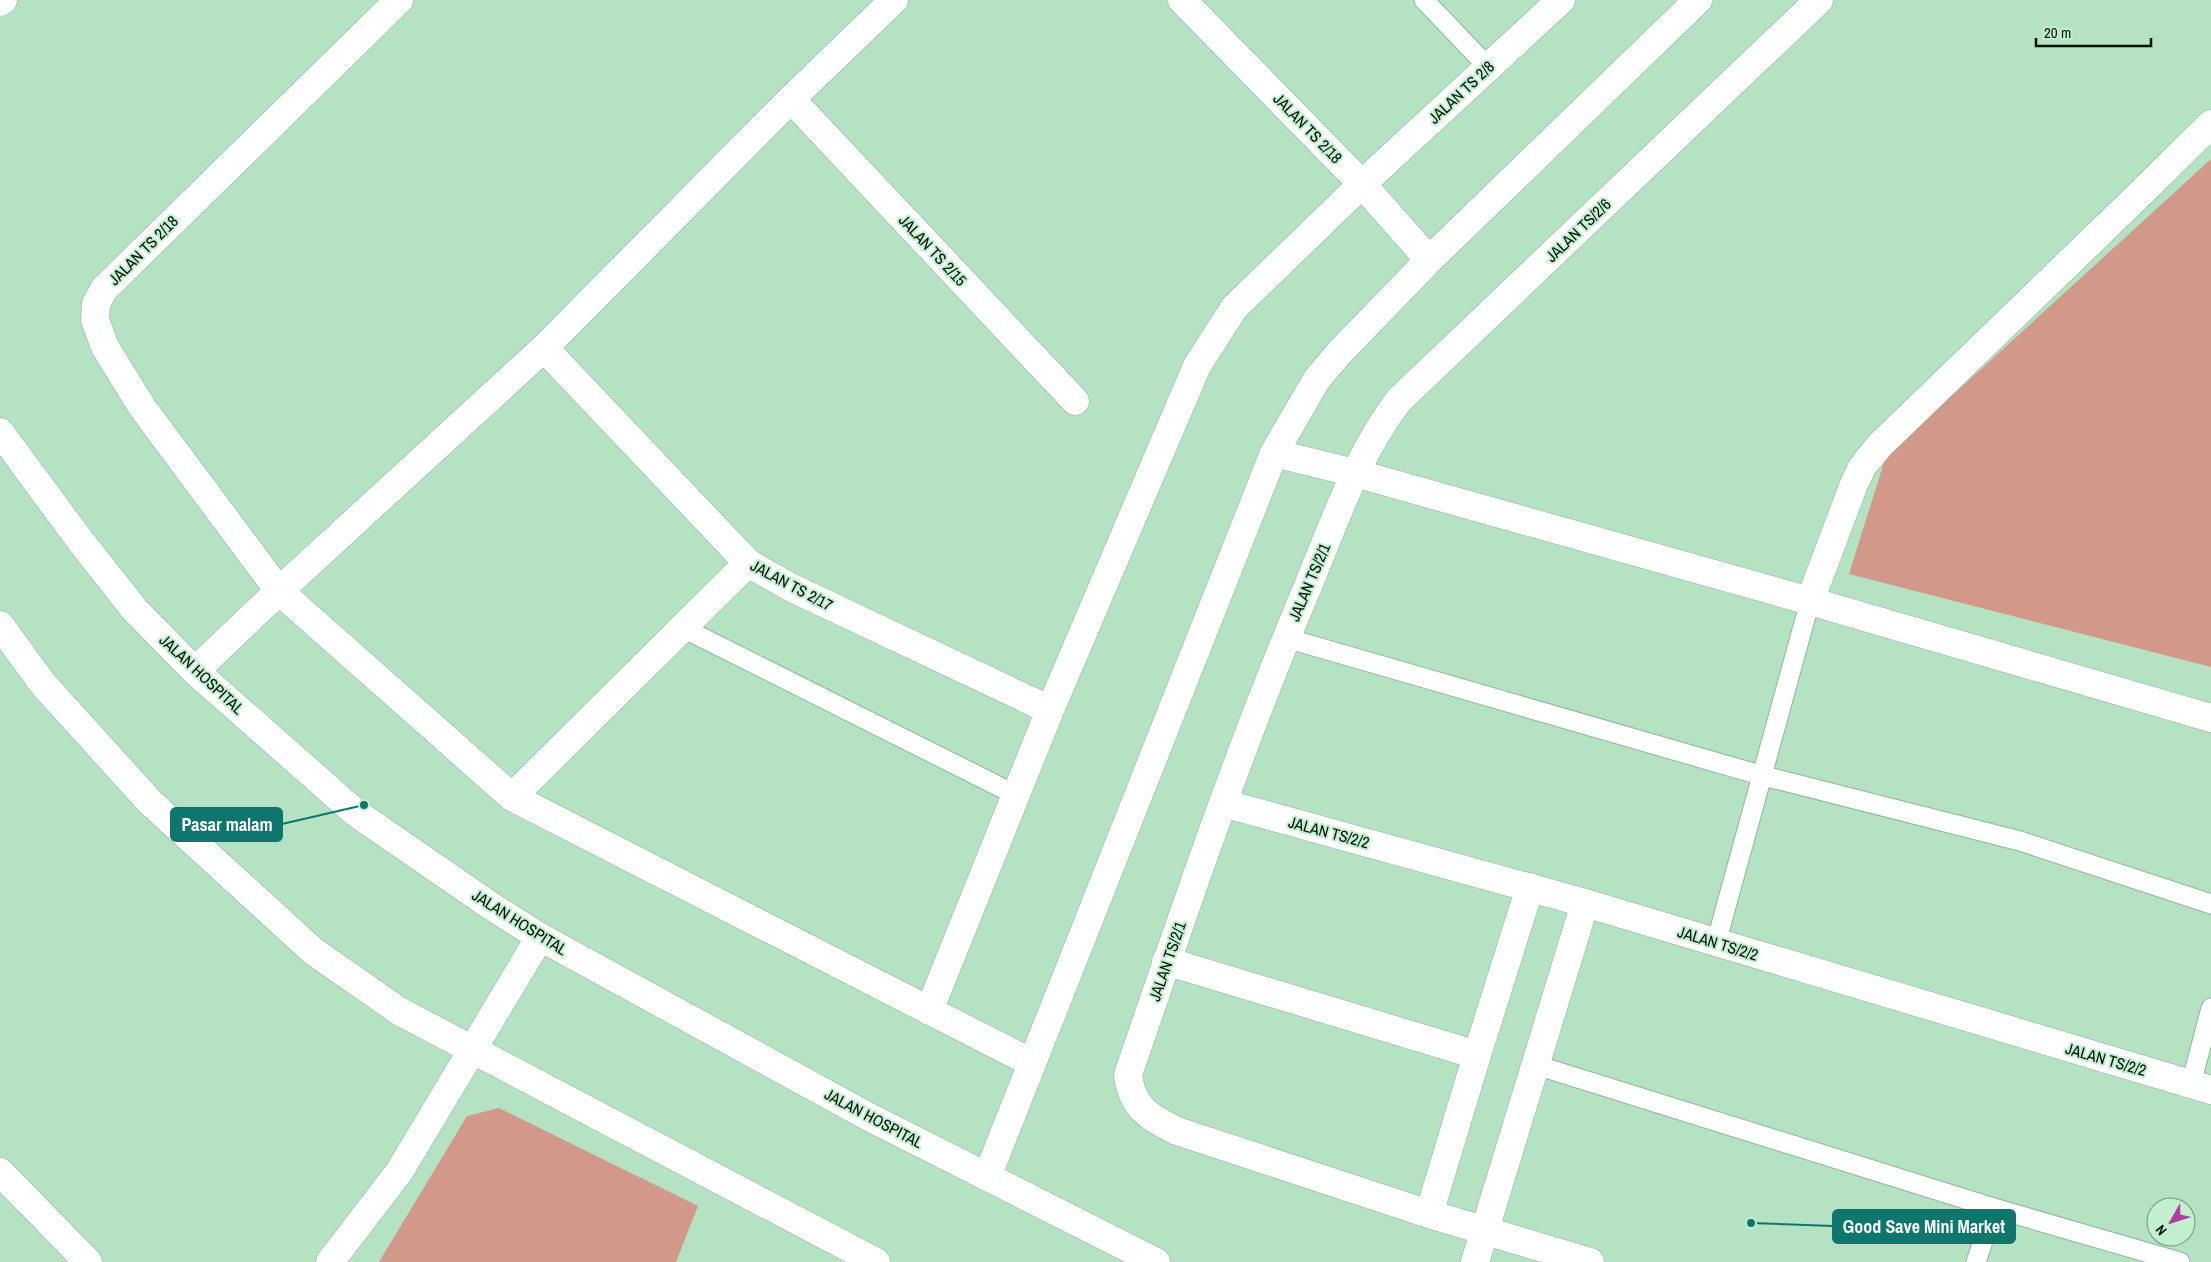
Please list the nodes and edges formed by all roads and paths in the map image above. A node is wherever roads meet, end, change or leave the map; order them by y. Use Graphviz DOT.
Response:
graph roads {
  1 [pos="3,0"];
  2 [pos="399,0"];
  3 [pos="894,0"];
  4 [pos="1182,0"];
  5 [pos="1424,0"];
  6 [pos="1561,0"];
  7 [pos="1698,0"];
  8 [pos="1819,0"];
  9 [pos="0,2"];
  10 [pos="1488,67"];
  11 [pos="791,99"];
  12 [pos="2211,124"];
  13 [pos="1362,184"];
  14 [pos="1428,260"];
  15 [pos="544,348"];
  16 [pos="1075,401"];
  17 [pos="0,432"];
  18 [pos="1274,453"];
  19 [pos="1355,473"];
  20 [pos="748,563"];
  21 [pos="279,591"];
  22 [pos="1810,601"];
  23 [pos="0,625"];
  24 [pos="683,628"];
  25 [pos="1286,638"];
  26 [pos="195,671"];
  27 [pos="1050,710"];
  28 [pos="2211,718"];
  29 [pos="1760,775"];
  30 [pos="1016,795"];
  31 [pos="512,797"];
  32 [pos="1223,803"];
  33 [pos="1530,887"];
  34 [pos="1585,903"];
  35 [pos="2211,904"];
  36 [pos="540,937"];
  37 [pos="1716,943"];
  38 [pos="1166,961"];
  39 [pos="2211,1008"];
  40 [pos="929,1011"];
  41 [pos="473,1050"];
  42 [pos="1477,1055"];
  43 [pos="1032,1063"];
  44 [pos="1536,1065"];
  45 [pos="2201,1087"];
  46 [pos="0,1172"];
  47 [pos="988,1177"];
  48 [pos="1994,1208"];
  49 [pos="1429,1214"];
  50 [pos="1484,1231"];
  51 [pos="86,1261"];
  52 [pos="330,1262"];
  53 [pos="876,1262"];
  54 [pos="1156,1262"];
  55 [pos="1475,1262"];
  56 [pos="1590,1262"];
  57 [pos="1976,1262"];
  58 [pos="2180,1262"];
  1 -- 9 [label="street"];
  2 -- 21 [label="street, JALAN TS 2/18"];
  3 -- 11 [label="street"];
  4 -- 13 [label="street, JALAN TS 2/18"];
  5 -- 10 [label="lane"];
  6 -- 10 [label="street, JALAN TS 2/8"];
  7 -- 14 [label="street"];
  8 -- 19 [label="street, JALAN TS/2/6"];
  10 -- 13 [label="street, JALAN TS 2/8"];
  11 -- 15 [label="street"];
  11 -- 16 [label="street, JALAN TS 2/15"];
  12 -- 22 [label="street"];
  13 -- 14 [label="street, JALAN TS 2/18"];
  13 -- 27 [label="street, JALAN TS 2/8"];
  14 -- 18 [label="street"];
  15 -- 20 [label="street, JALAN TS 2/17"];
  15 -- 21 [label="street"];
  17 -- 26 [label="street, JALAN HOSPITAL"];
  18 -- 19 [label="street"];
  18 -- 43 [label="street"];
  19 -- 22 [label="street"];
  19 -- 25 [label="street, JALAN TS/2/1"];
  20 -- 24 [label="street"];
  20 -- 27 [label="street, JALAN TS 2/17"];
  21 -- 26 [label="street"];
  21 -- 31 [label="street, JALAN TS 2/18"];
  22 -- 28 [label="street"];
  22 -- 29 [label="lane"];
  23 -- 41 [label="street"];
  24 -- 30 [label="lane"];
  24 -- 31 [label="street"];
  25 -- 29 [label="lane"];
  25 -- 32 [label="street, JALAN TS/2/1"];
  26 -- 36 [label="street, JALAN HOSPITAL"];
  27 -- 30 [label="street, JALAN TS 2/8"];
  29 -- 35 [label="lane"];
  29 -- 37 [label="lane"];
  30 -- 40 [label="street, JALAN TS 2/8"];
  31 -- 40 [label="street, JALAN TS 2/18"];
  32 -- 33 [label="street, JALAN TS/2/2"];
  32 -- 38 [label="street, JALAN TS/2/1"];
  33 -- 34 [label="street, JALAN TS/2/2"];
  33 -- 42 [label="street"];
  34 -- 37 [label="street, JALAN TS/2/2"];
  34 -- 44 [label="street"];
  36 -- 41 [label="street"];
  36 -- 47 [label="street, JALAN HOSPITAL"];
  37 -- 45 [label="street, JALAN TS/2/2"];
  38 -- 42 [label="street"];
  38 -- 49 [label="street, JALAN TS/2/1"];
  39 -- 45 [label="lane"];
  40 -- 43 [label="street, JALAN TS 2/18"];
  41 -- 52 [label="street"];
  41 -- 53 [label="street"];
  42 -- 49 [label="street"];
  43 -- 47 [label="street"];
  44 -- 48 [label="lane"];
  44 -- 50 [label="street"];
  46 -- 51 [label="street"];
  47 -- 54 [label="street, JALAN HOSPITAL"];
  48 -- 57 [label="lane"];
  48 -- 58 [label="lane"];
  49 -- 50 [label="street, JALAN TS/2/1"];
  50 -- 55 [label="street"];
  50 -- 56 [label="street"];
}
